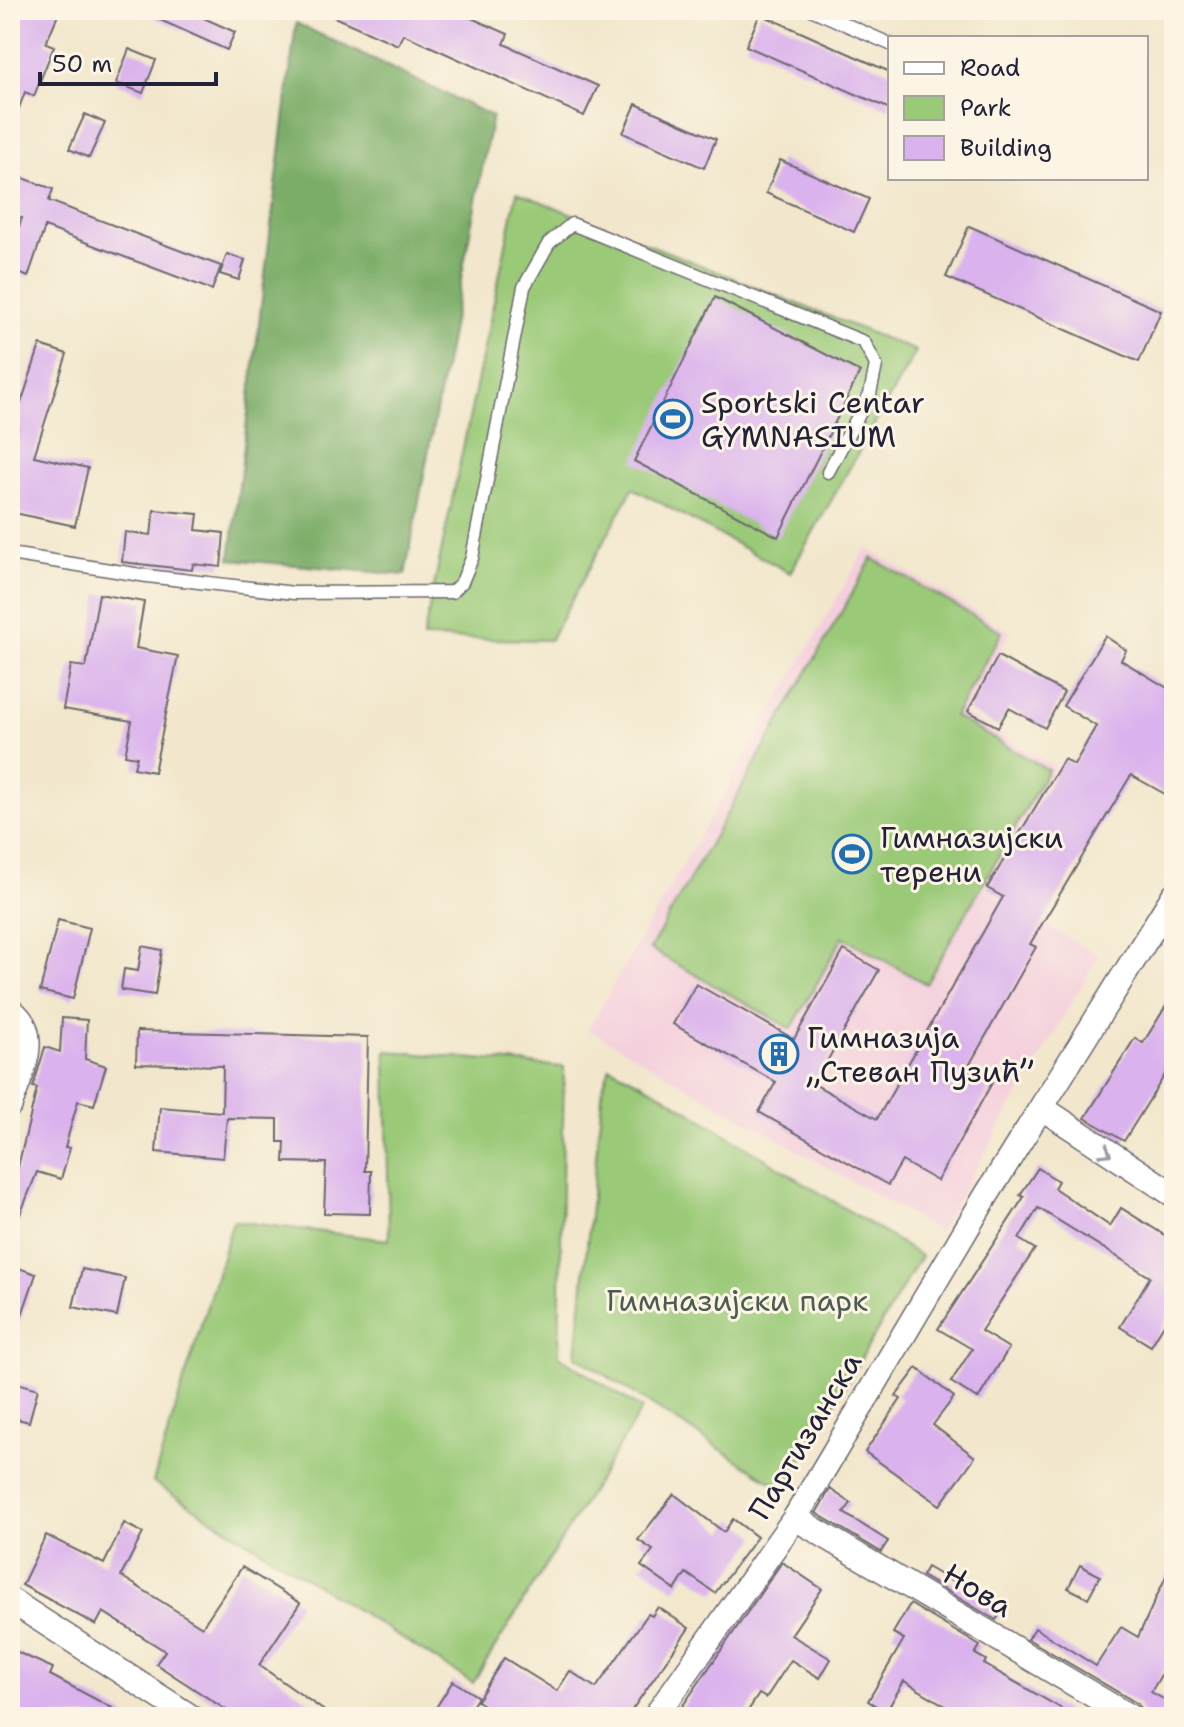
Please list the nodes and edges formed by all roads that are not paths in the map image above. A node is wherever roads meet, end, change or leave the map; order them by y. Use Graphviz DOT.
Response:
graph roads {
  1 [pos="813,10"];
  2 [pos="888,43"];
  3 [pos="828,472"];
  4 [pos="10,554"];
  5 [pos="1174,895"];
  6 [pos="10,1010"];
  7 [pos="10,1105"];
  8 [pos="1042,1108"];
  9 [pos="1174,1195"];
  10 [pos="795,1518"];
  11 [pos="10,1600"];
  12 [pos="191,1717"];
  13 [pos="655,1717"];
  14 [pos="1130,1717"];
  1 -- 2 [label="lane"];
  3 -- 4 [label="lane"];
  5 -- 8 [label="street, Партизанска"];
  6 -- 7 [label="street"];
  8 -- 9 [label="street, one-way"];
  8 -- 10 [label="street, Партизанска"];
  10 -- 13 [label="street, Партизанска"];
  10 -- 14 [label="street, Нова"];
  11 -- 12 [label="street"];
}
